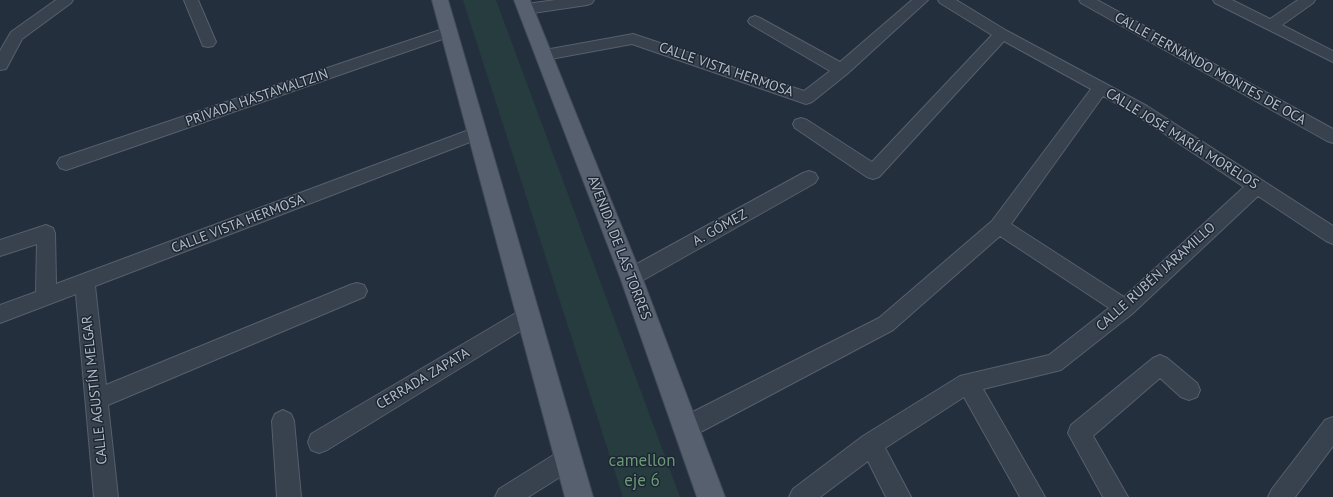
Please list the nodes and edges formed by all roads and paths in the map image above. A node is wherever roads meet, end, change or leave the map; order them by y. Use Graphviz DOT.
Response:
graph roads {
  1 [pos="66,0"];
  2 [pos="191,0"];
  3 [pos="440,0"];
  4 [pos="587,0"];
  5 [pos="921,0"];
  6 [pos="945,0"];
  7 [pos="1086,0"];
  8 [pos="1220,0"];
  9 [pos="1308,0"];
  10 [pos="524,5"];
  11 [pos="755,21"];
  12 [pos="1271,26"];
  13 [pos="449,32"];
  14 [pos="1002,34"];
  15 [pos="208,42"];
  16 [pos="545,54"];
  17 [pos="1333,57"];
  18 [pos="0,65"];
  19 [pos="841,70"];
  20 [pos="1101,87"];
  21 [pos="801,124"];
  22 [pos="477,133"];
  23 [pos="1333,137"];
  24 [pos="66,163"];
  25 [pos="809,178"];
  26 [pos="1257,186"];
  27 [pos="1000,226"];
  28 [pos="1333,236"];
  29 [pos="0,248"];
  30 [pos="631,277"];
  31 [pos="85,283"];
  32 [pos="357,290"];
  33 [pos="46,297"];
  34 [pos="1125,308"];
  35 [pos="0,314"];
  36 [pos="528,316"];
  37 [pos="968,383"];
  38 [pos="1189,390"];
  39 [pos="97,399"];
  40 [pos="283,421"];
  41 [pos="685,428"];
  42 [pos="1333,428"];
  43 [pos="319,442"];
  44 [pos="871,444"];
  45 [pos="568,459"];
  46 [pos="106,497"];
  47 [pos="289,497"];
  48 [pos="507,497"];
  49 [pos="579,497"];
  50 [pos="711,497"];
  51 [pos="801,497"];
  52 [pos="899,497"];
  53 [pos="1033,497"];
  54 [pos="1116,497"];
  55 [pos="1280,497"];
  1 -- 18 [label="street"];
  2 -- 15 [label="street"];
  3 -- 13 [label="main road"];
  4 -- 10 [label="street"];
  5 -- 19 [label="street, CALLE VISTA HERMOSA"];
  6 -- 14 [label="street, CALLE JOSÉ MARÍA MORELOS"];
  7 -- 23 [label="street, CALLE FERNANDO MONTES DE OCA"];
  8 -- 12 [label="street"];
  9 -- 12 [label="street"];
  10 -- 16 [label="main road, AVENIDA DE LAS TORRES"];
  11 -- 19 [label="street"];
  12 -- 17 [label="street"];
  13 -- 22 [label="main road"];
  13 -- 24 [label="street, PRIVADA HASTAMALTZIN"];
  14 -- 20 [label="street, CALLE JOSÉ MARÍA MORELOS"];
  14 -- 21 [label="street"];
  16 -- 19 [label="street, CALLE VISTA HERMOSA"];
  16 -- 30 [label="main road, AVENIDA DE LAS TORRES"];
  20 -- 26 [label="street, CALLE JOSÉ MARÍA MORELOS"];
  20 -- 27 [label="street"];
  22 -- 31 [label="street, CALLE VISTA HERMOSA"];
  22 -- 36 [label="main road"];
  25 -- 30 [label="street, A. GÓMEZ"];
  26 -- 28 [label="street, CALLE JOSÉ MARÍA MORELOS"];
  26 -- 34 [label="street, CALLE RUBÉN JARAMILLO"];
  27 -- 34 [label="street"];
  27 -- 41 [label="street"];
  29 -- 33 [label="street"];
  30 -- 41 [label="main road, AVENIDA DE LAS TORRES"];
  31 -- 33 [label="street, CALLE VISTA HERMOSA"];
  31 -- 39 [label="street, CALLE AGUSTÍN MELGAR"];
  32 -- 39 [label="street"];
  33 -- 35 [label="street, CALLE VISTA HERMOSA"];
  34 -- 37 [label="street, CALLE RUBÉN JARAMILLO"];
  36 -- 43 [label="street, CERRADA ZAPATA"];
  36 -- 45 [label="main road"];
  37 -- 44 [label="street, CALLE RUBÉN JARAMILLO"];
  37 -- 53 [label="street"];
  38 -- 54 [label="street"];
  39 -- 46 [label="street, CALLE AGUSTÍN MELGAR"];
  40 -- 47 [label="street"];
  41 -- 50 [label="main road, AVENIDA DE LAS TORRES"];
  42 -- 55 [label="street"];
  44 -- 51 [label="street, CALLE RUBÉN JARAMILLO"];
  44 -- 52 [label="street"];
  45 -- 48 [label="street"];
  45 -- 49 [label="main road"];
}
